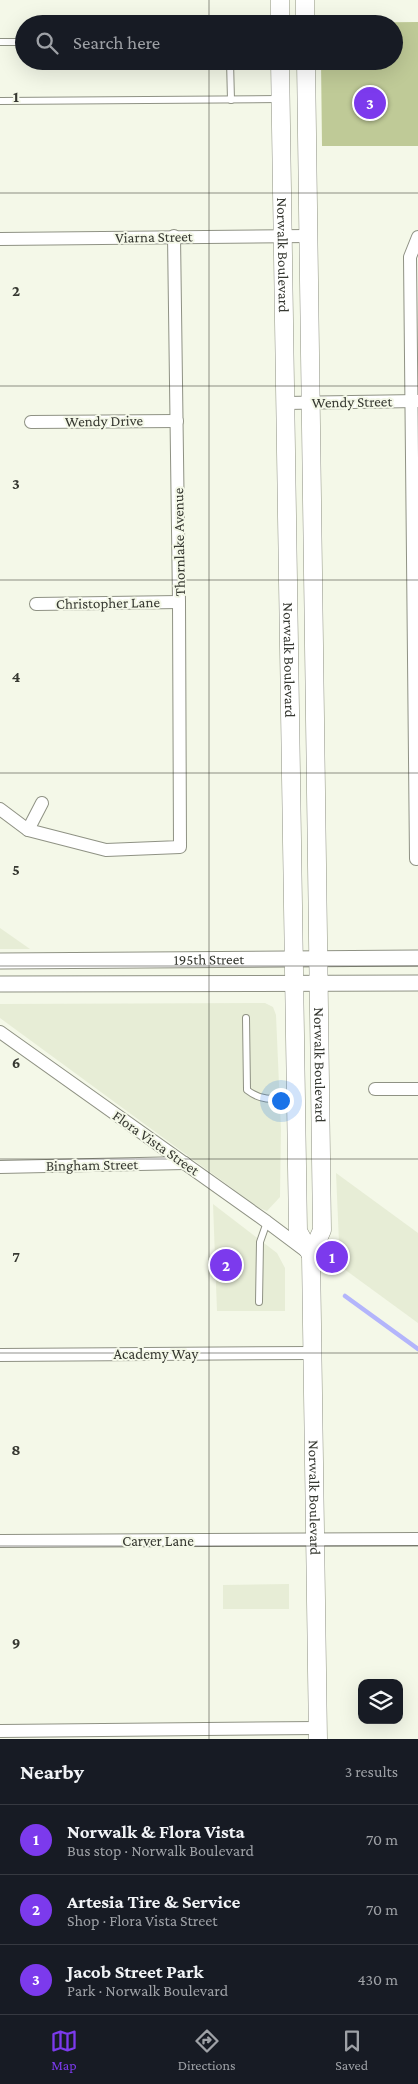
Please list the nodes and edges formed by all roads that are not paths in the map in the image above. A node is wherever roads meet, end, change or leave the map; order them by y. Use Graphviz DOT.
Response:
graph roads {
  1 [pos="280,0"];
  2 [pos="305,0"];
  3 [pos="280,15"];
  4 [pos="305,15"];
  5 [pos="0,42"];
  6 [pos="15,42"];
  7 [pos="230,70"];
  8 [pos="280,70"];
  9 [pos="306,70"];
  10 [pos="281,99"];
  11 [pos="231,100"];
  12 [pos="0,101"];
  13 [pos="174,236"];
  14 [pos="283,236"];
  15 [pos="308,236"];
  16 [pos="418,237"];
  17 [pos="0,239"];
  18 [pos="415,401"];
  19 [pos="285,403"];
  20 [pos="310,403"];
  21 [pos="177,421"];
  22 [pos="32,422"];
  23 [pos="180,602"];
  24 [pos="36,604"];
  25 [pos="42,803"];
  26 [pos="0,809"];
  27 [pos="28,830"];
  28 [pos="416,859"];
  29 [pos="418,958"];
  30 [pos="293,959"];
  31 [pos="317,959"];
  32 [pos="0,961"];
  33 [pos="418,983"];
  34 [pos="0,984"];
  35 [pos="318,984"];
  36 [pos="294,985"];
  37 [pos="246,1018"];
  38 [pos="0,1032"];
  39 [pos="418,1089"];
  40 [pos="375,1090"];
  41 [pos="296,1098"];
  42 [pos="185,1163"];
  43 [pos="0,1167"];
  44 [pos="267,1222"];
  45 [pos="311,1256"];
  46 [pos="259,1302"];
  47 [pos="312,1353"];
  48 [pos="0,1355"];
  49 [pos="418,1539"];
  50 [pos="315,1540"];
  51 [pos="0,1542"];
  52 [pos="0,1731"];
  53 [pos="318,1734"];
  1 -- 3 [label="main road"];
  2 -- 4 [label="main road"];
  5 -- 6 [label="lane"];
  7 -- 11 [label="lane"];
  8 -- 10 [label="main road, Norwalk Boulevard"];
  9 -- 15 [label="main road, Norwalk Boulevard"];
  10 -- 11 [label="lane"];
  10 -- 14 [label="main road, Norwalk Boulevard"];
  11 -- 12 [label="lane"];
  13 -- 14 [label="street, Viarna Street"];
  13 -- 17 [label="street, Viarna Street"];
  13 -- 21 [label="street, Thornlake Avenue"];
  14 -- 15 [label="street, Viarna Street"];
  14 -- 19 [label="main road, Norwalk Boulevard"];
  15 -- 20 [label="main road, Norwalk Boulevard"];
  16 -- 18 [label="street"];
  18 -- 20 [label="street, Wendy Street"];
  18 -- 28 [label="street"];
  19 -- 20 [label="street, Wendy Street"];
  19 -- 30 [label="main road, Norwalk Boulevard"];
  20 -- 31 [label="main road, Norwalk Boulevard"];
  21 -- 22 [label="street, Wendy Drive"];
  21 -- 23 [label="street, Thornlake Avenue"];
  23 -- 24 [label="street, Christopher Lane"];
  23 -- 27 [label="street, Thornlake Avenue"];
  25 -- 27 [label="street"];
  26 -- 27 [label="street"];
  29 -- 31 [label="street, 195th Street"];
  30 -- 31 [label="street, 195th Street"];
  30 -- 32 [label="street, 195th Street"];
  30 -- 36 [label="main road, Norwalk Boulevard"];
  31 -- 35 [label="main road, Norwalk Boulevard"];
  33 -- 35 [label="street, 195th Street"];
  34 -- 36 [label="street, 195th Street"];
  35 -- 36 [label="street, 195th Street"];
  35 -- 45 [label="main road, Norwalk Boulevard"];
  36 -- 41 [label="main road, Norwalk Boulevard"];
  37 -- 41 [label="lane"];
  38 -- 42 [label="street, Flora Vista Street"];
  39 -- 40 [label="street"];
  41 -- 45 [label="main road, Norwalk Boulevard"];
  42 -- 43 [label="street, Bingham Street"];
  42 -- 44 [label="street, Flora Vista Street"];
  44 -- 45 [label="street, Flora Vista Street"];
  44 -- 46 [label="lane"];
  45 -- 47 [label="main road, Norwalk Boulevard"];
  47 -- 48 [label="street, Academy Way"];
  47 -- 50 [label="main road, Norwalk Boulevard"];
  49 -- 50 [label="street, Carver Lane"];
  50 -- 51 [label="street, Carver Lane"];
  50 -- 53 [label="main road, Norwalk Boulevard"];
  52 -- 53 [label="street"];
}
